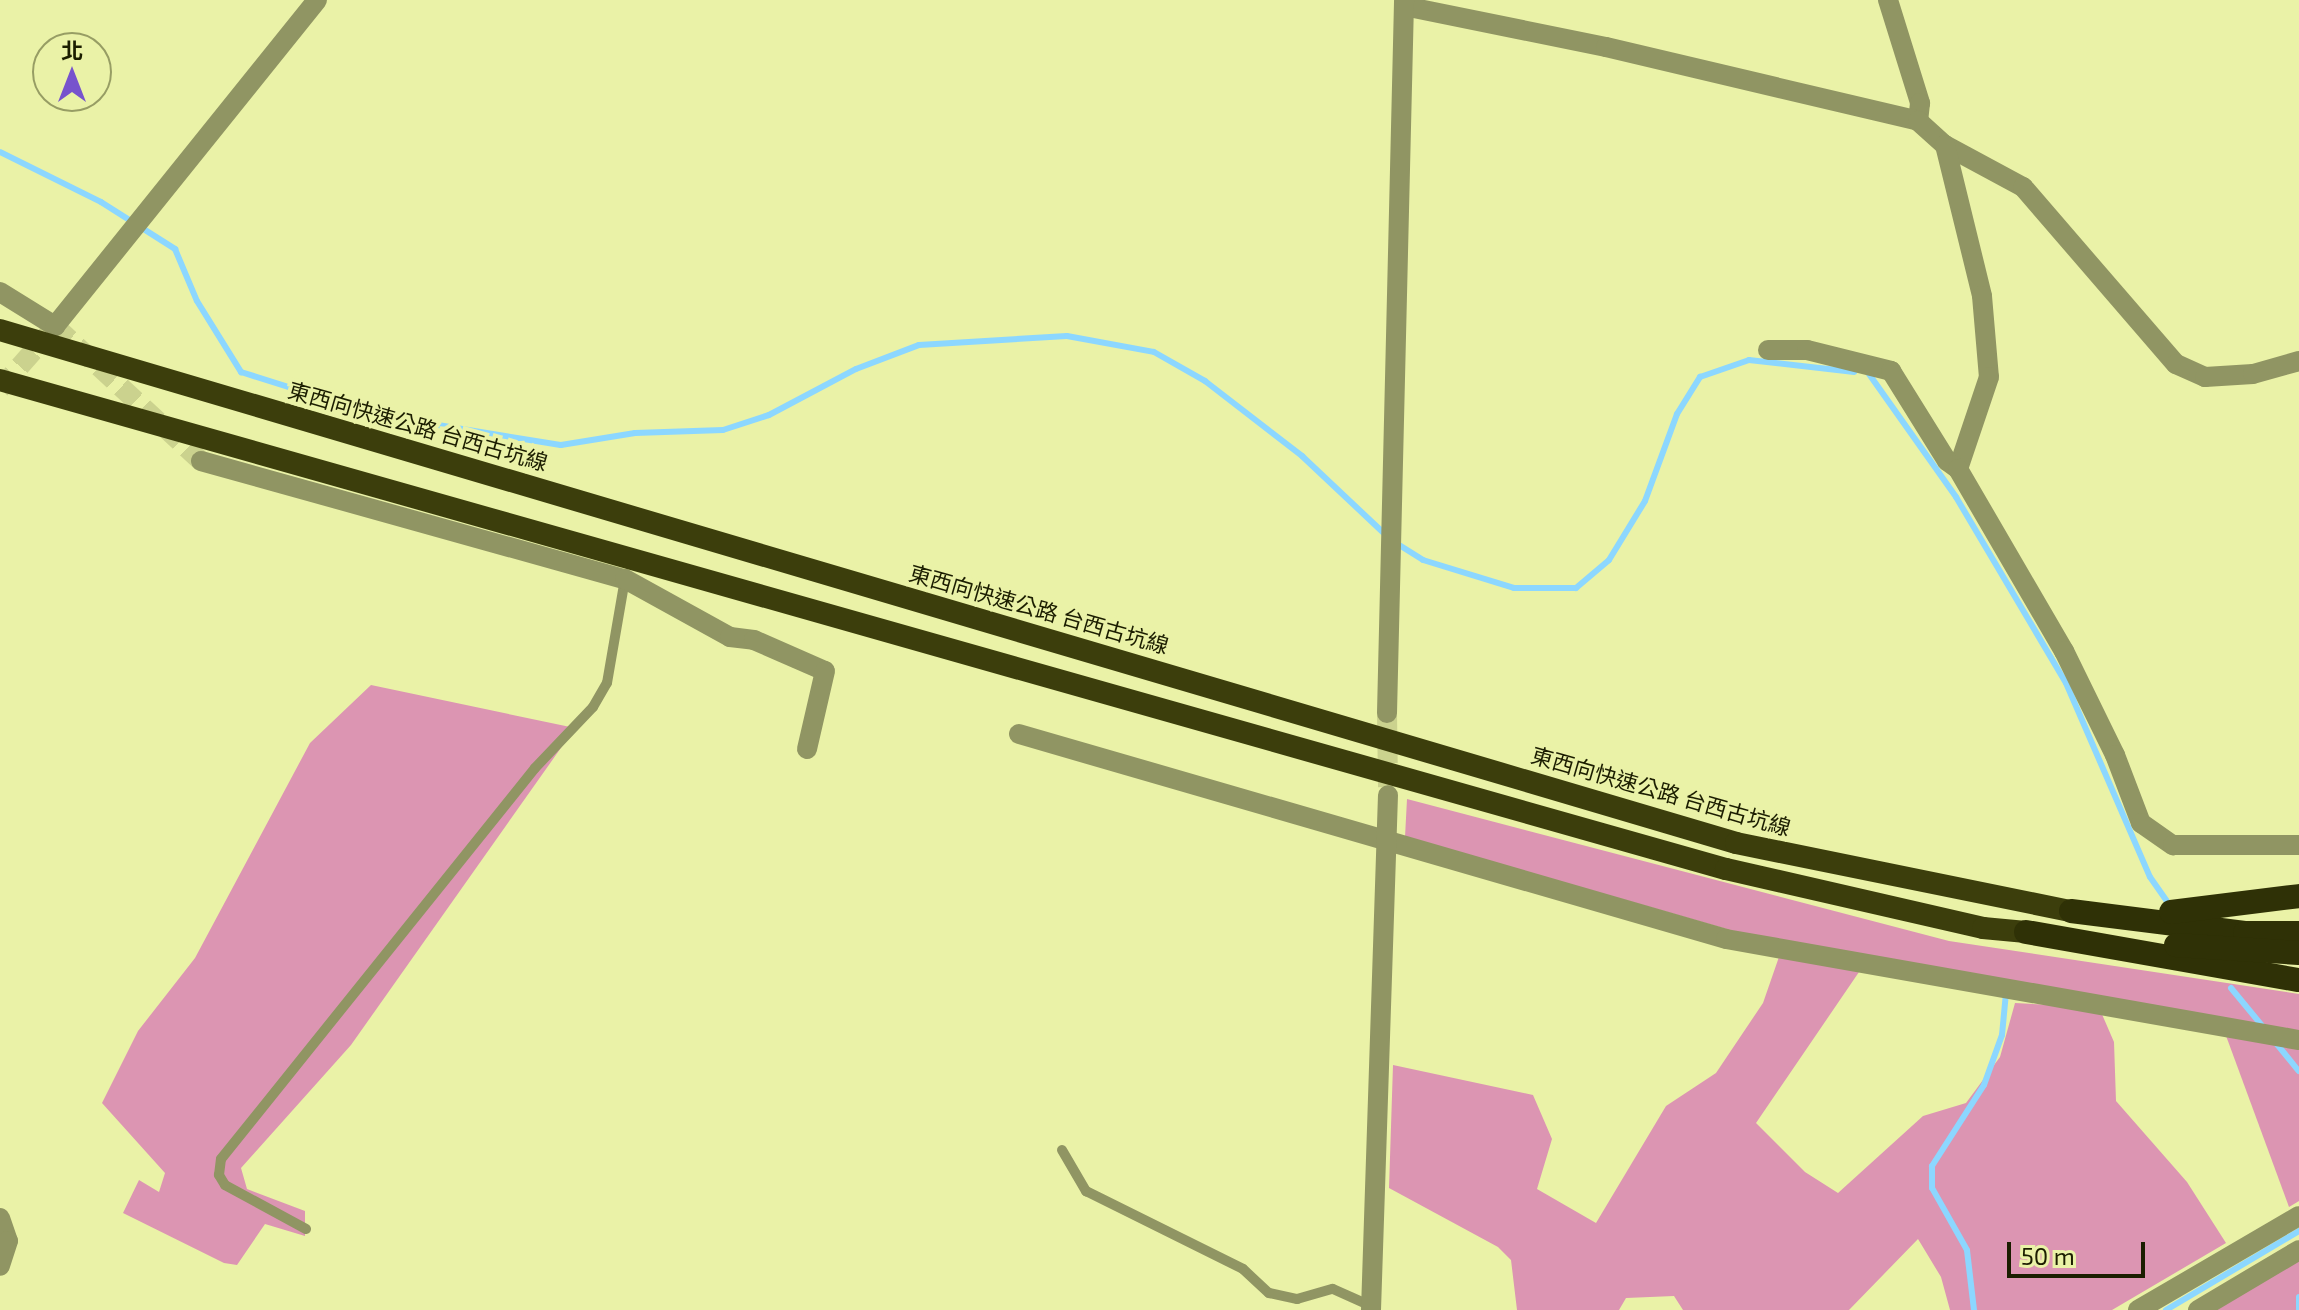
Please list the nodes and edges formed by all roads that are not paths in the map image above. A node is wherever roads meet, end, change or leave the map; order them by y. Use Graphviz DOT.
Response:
graph roads {
  1 [pos="317,0"];
  2 [pos="1888,0"];
  3 [pos="1404,3"];
  4 [pos="1918,121"];
  5 [pos="1945,145"];
  6 [pos="0,292"];
  7 [pos="0,330"];
  8 [pos="1768,350"];
  9 [pos="2299,361"];
  10 [pos="0,380"];
  11 [pos="201,461"];
  12 [pos="1958,469"];
  13 [pos="625,579"];
  14 [pos="1387,713"];
  15 [pos="1019,734"];
  16 [pos="807,749"];
  17 [pos="1388,795"];
  18 [pos="1387,839"];
  19 [pos="2299,845"];
  20 [pos="2299,896"];
  21 [pos="2071,911"];
  22 [pos="2026,932"];
  23 [pos="2299,933"];
  24 [pos="2299,953"];
  25 [pos="2299,980"];
  26 [pos="2291,1038"];
  27 [pos="1062,1150"];
  28 [pos="2299,1216"];
  29 [pos="0,1218"];
  30 [pos="306,1229"];
  31 [pos="2299,1250"];
  32 [pos="0,1266"];
  33 [pos="1371,1308"];
  34 [pos="2138,1310"];
  35 [pos="2198,1310"];
  1 -- 6 [label="street"];
  2 -- 4 [label="street"];
  3 -- 4 [label="street"];
  3 -- 14 [label="street"];
  4 -- 5 [label="street"];
  5 -- 9 [label="street"];
  5 -- 12 [label="street"];
  7 -- 21 [label="highway, 東西向快速公路 台西古坑線"];
  8 -- 12 [label="street"];
  10 -- 22 [label="highway"];
  11 -- 13 [label="street"];
  12 -- 19 [label="street"];
  13 -- 16 [label="street"];
  13 -- 30 [label="lane"];
  15 -- 18 [label="street"];
  17 -- 18 [label="street"];
  18 -- 26 [label="street"];
  18 -- 33 [label="street"];
  20 -- 21 [label="highway"];
  21 -- 23 [label="highway"];
  22 -- 24 [label="highway"];
  22 -- 25 [label="highway"];
  27 -- 33 [label="lane"];
  28 -- 34 [label="street"];
  29 -- 32 [label="street"];
  31 -- 35 [label="street"];
}
